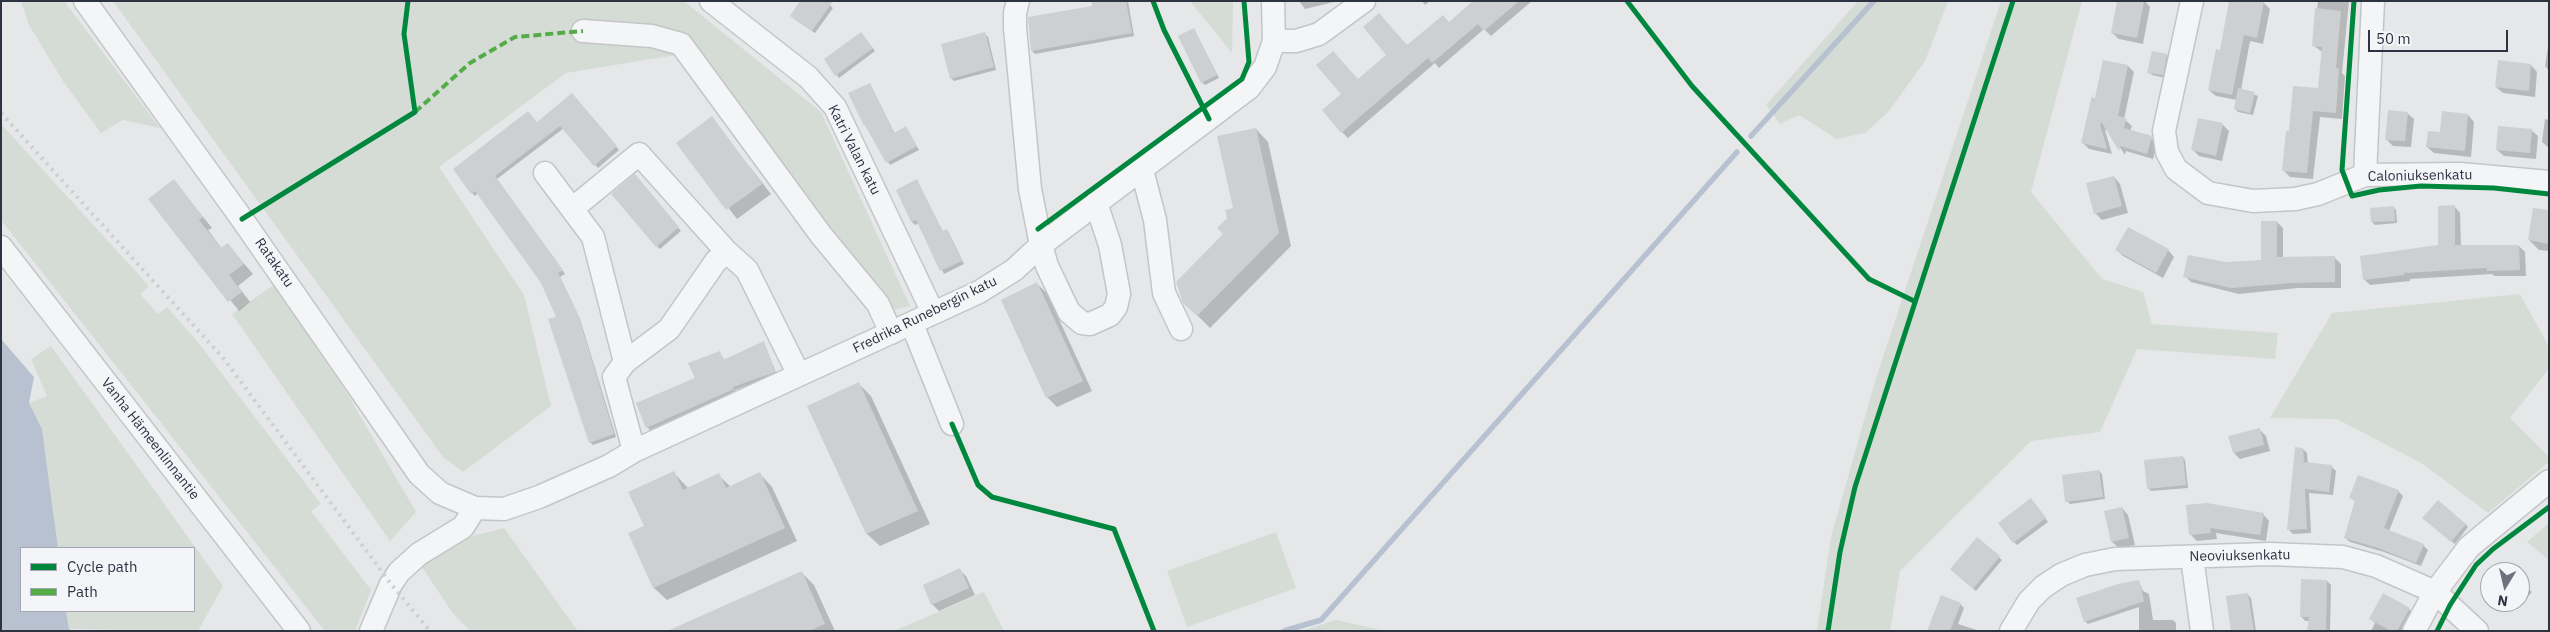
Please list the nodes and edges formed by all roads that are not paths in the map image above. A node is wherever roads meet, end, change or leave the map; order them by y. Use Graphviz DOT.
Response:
graph roads {
  1 [pos="85,1"];
  2 [pos="711,1"];
  3 [pos="1018,1"];
  4 [pos="1273,1"];
  5 [pos="1364,1"];
  6 [pos="2192,1"];
  7 [pos="2373,1"];
  8 [pos="583,31"];
  9 [pos="1274,41"];
  10 [pos="1142,170"];
  11 [pos="545,173"];
  12 [pos="2365,175"];
  13 [pos="2549,182"];
  14 [pos="1096,203"];
  15 [pos="572,209"];
  16 [pos="1041,245"];
  17 [pos="1,247"];
  18 [pos="727,252"];
  19 [pos="933,313"];
  20 [pos="912,324"];
  21 [pos="1181,329"];
  22 [pos="891,333"];
  23 [pos="624,362"];
  24 [pos="799,375"];
  25 [pos="952,424"];
  26 [pos="634,451"];
  27 [pos="2549,481"];
  28 [pos="475,508"];
  29 [pos="2192,557"];
  30 [pos="2435,592"];
  31 [pos="299,631"];
  32 [pos="371,631"];
  33 [pos="2011,631"];
  34 [pos="2202,631"];
  35 [pos="2414,631"];
  36 [pos="2477,631"];
  1 -- 28 [label="street, Ratakatu"];
  2 -- 19 [label="street, Katri Valan katu"];
  3 -- 16 [label="street"];
  4 -- 9 [label="street"];
  5 -- 9 [label="street"];
  6 -- 12 [label="street, Caloniuksenkatu"];
  7 -- 12 [label="street"];
  8 -- 22 [label="street"];
  9 -- 10 [label="street, Fredrika Runebergin katu"];
  10 -- 14 [label="street, Fredrika Runebergin katu"];
  10 -- 21 [label="street"];
  11 -- 15 [label="street"];
  12 -- 13 [label="street, Caloniuksenkatu"];
  14 -- 16 [label="street, Fredrika Runebergin katu"];
  14 -- 16 [label="street"];
  15 -- 18 [label="street"];
  15 -- 23 [label="street"];
  16 -- 19 [label="street, Fredrika Runebergin katu"];
  17 -- 31 [label="street, Vanha Hämeenlinnantie"];
  18 -- 23 [label="street"];
  18 -- 24 [label="street"];
  19 -- 20 [label="street, Fredrika Runebergin katu"];
  20 -- 22 [label="street, Fredrika Runebergin katu"];
  20 -- 25 [label="street"];
  22 -- 24 [label="street, Fredrika Runebergin katu"];
  23 -- 26 [label="street"];
  24 -- 26 [label="street, Fredrika Runebergin katu"];
  26 -- 28 [label="street, Fredrika Runebergin katu"];
  27 -- 30 [label="street"];
  28 -- 32 [label="street"];
  29 -- 30 [label="street, Neoviuksenkatu"];
  29 -- 33 [label="street, Neoviuksenkatu"];
  29 -- 34 [label="street"];
  30 -- 35 [label="street"];
  30 -- 36 [label="street, Neoviuksenkatu"];
}
